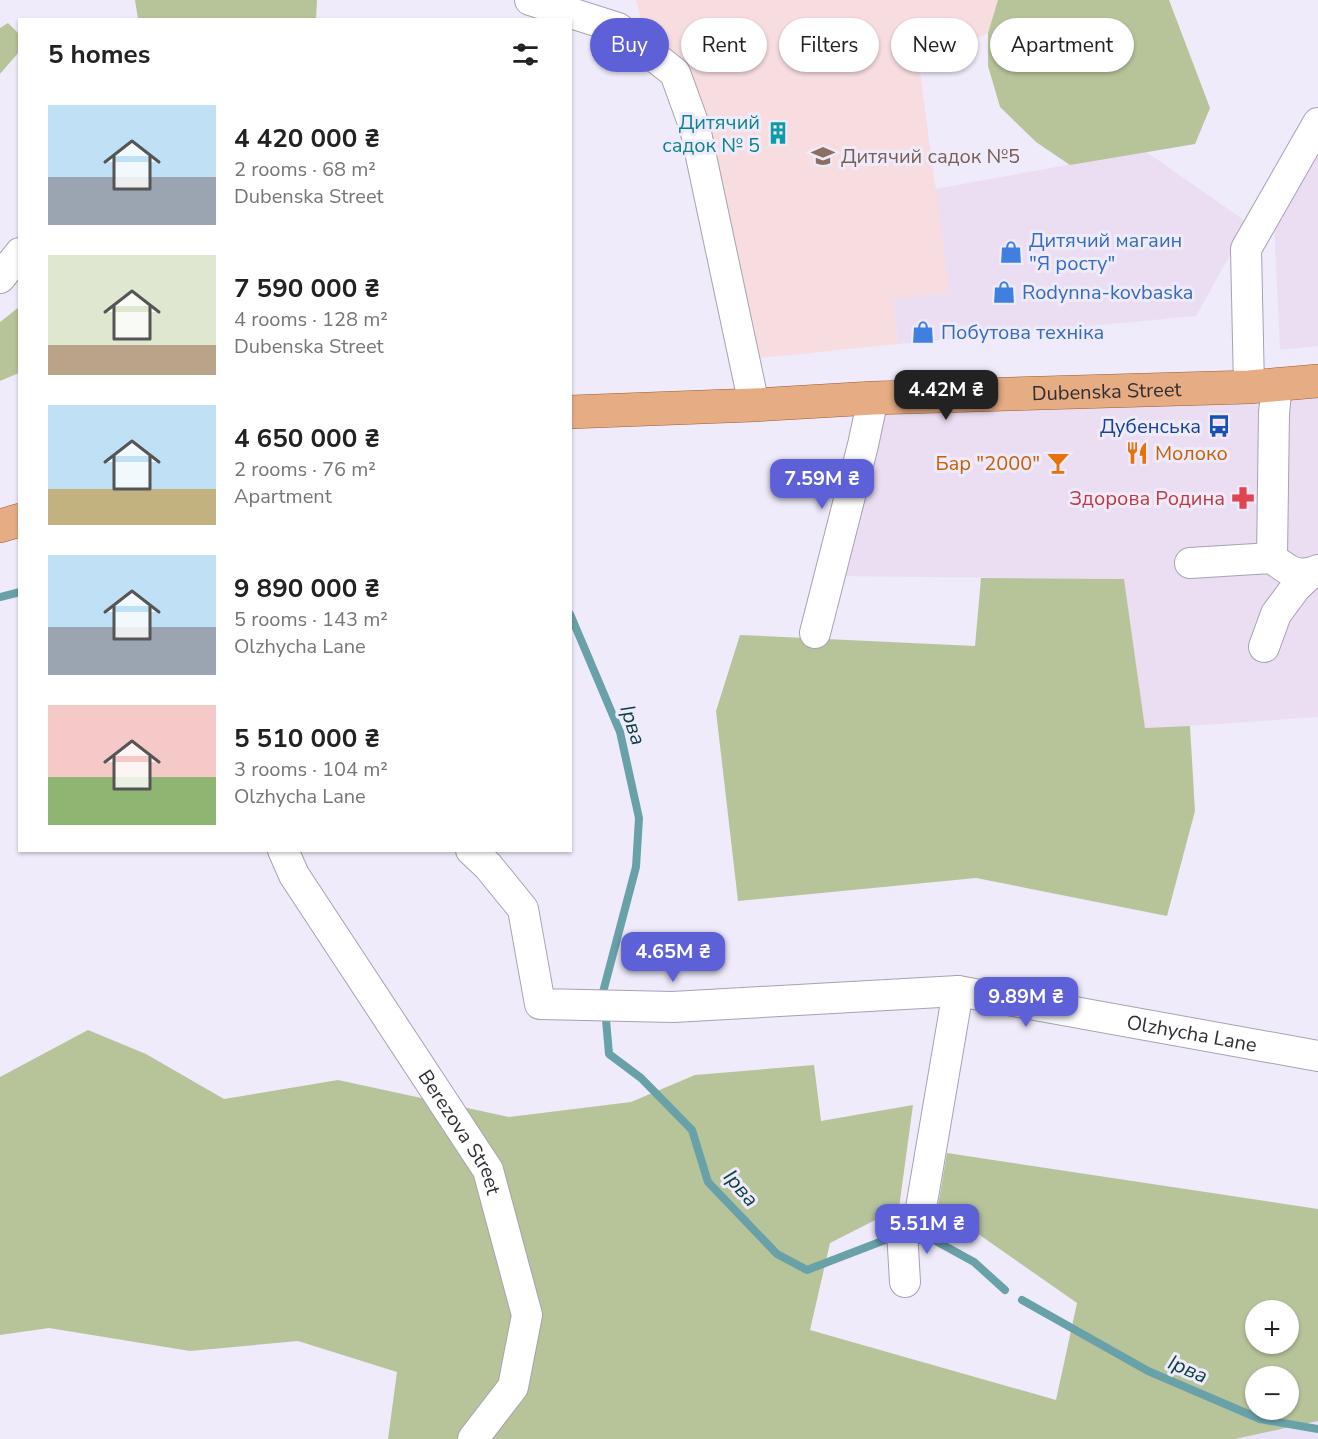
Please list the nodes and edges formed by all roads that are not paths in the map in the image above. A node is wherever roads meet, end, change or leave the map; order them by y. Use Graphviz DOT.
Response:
graph roads {
  1 [pos="530,0"];
  2 [pos="1318,123"];
  3 [pos="18,256"];
  4 [pos="0,278"];
  5 [pos="1318,381"];
  6 [pos="1263,386"];
  7 [pos="873,398"];
  8 [pos="754,405"];
  9 [pos="572,412"];
  10 [pos="18,520"];
  11 [pos="0,525"];
  12 [pos="1272,558"];
  13 [pos="1190,563"];
  14 [pos="1314,572"];
  15 [pos="815,633"];
  16 [pos="1264,647"];
  17 [pos="284,852"];
  18 [pos="473,852"];
  19 [pos="957,991"];
  20 [pos="1318,1056"];
  21 [pos="905,1282"];
  22 [pos="473,1439"];
  1 -- 8 [label="street"];
  2 -- 6 [label="street"];
  3 -- 4 [label="street"];
  5 -- 6 [label="main road, Dubenska Street"];
  6 -- 7 [label="main road, Dubenska Street"];
  6 -- 12 [label="street"];
  7 -- 8 [label="main road, Dubenska Street"];
  7 -- 15 [label="street"];
  8 -- 9 [label="main road, Dubenska Street"];
  10 -- 11 [label="main road"];
  12 -- 13 [label="street"];
  12 -- 14 [label="street"];
  14 -- 16 [label="street"];
  17 -- 22 [label="street, Berezova Street"];
  18 -- 19 [label="street, Olzhycha Lane"];
  19 -- 20 [label="street, Olzhycha Lane"];
  19 -- 21 [label="street"];
}
